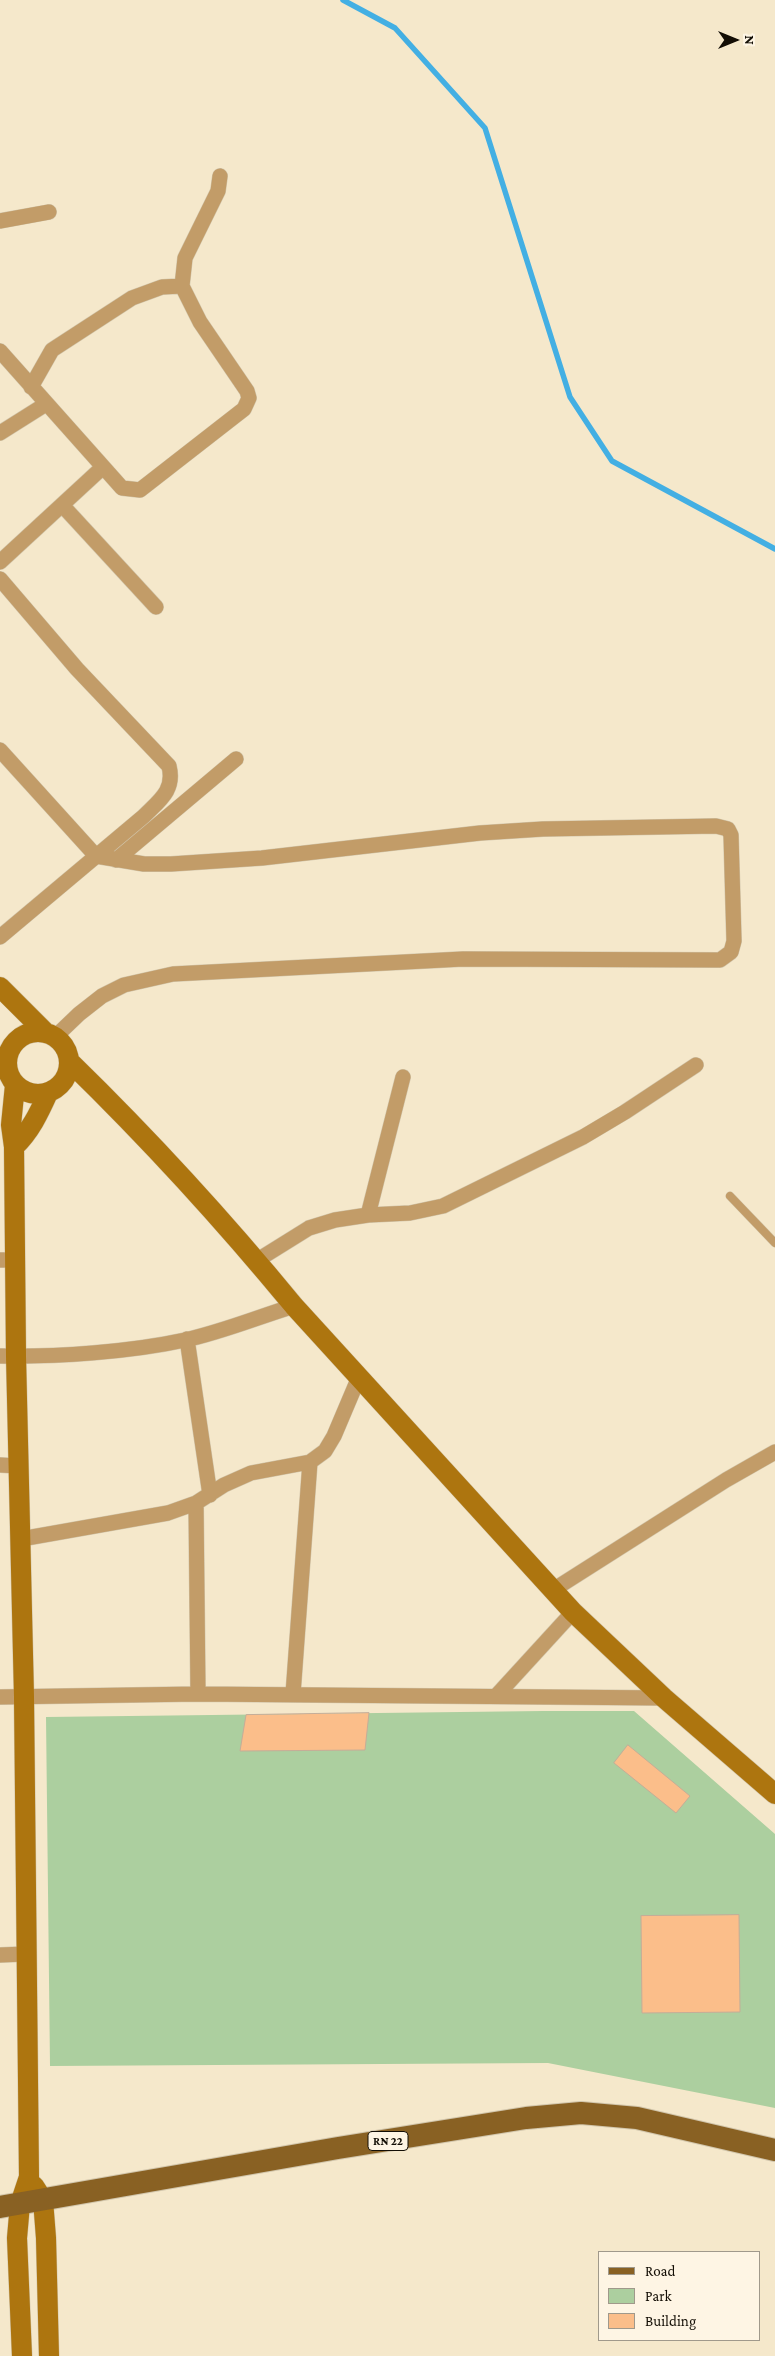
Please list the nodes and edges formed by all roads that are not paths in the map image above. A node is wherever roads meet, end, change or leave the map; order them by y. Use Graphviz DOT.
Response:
graph roads {
  1 [pos="220,176"];
  2 [pos="49,212"];
  3 [pos="0,221"];
  4 [pos="182,286"];
  5 [pos="0,351"];
  6 [pos="31,387"];
  7 [pos="46,404"];
  8 [pos="0,434"];
  9 [pos="103,467"];
  10 [pos="62,505"];
  11 [pos="0,562"];
  12 [pos="0,579"];
  13 [pos="156,607"];
  14 [pos="0,750"];
  15 [pos="236,759"];
  16 [pos="96,856"];
  17 [pos="116,860"];
  18 [pos="0,937"];
  19 [pos="0,987"];
  20 [pos="51,1035"];
  21 [pos="0,1036"];
  22 [pos="7,1057"];
  23 [pos="70,1062"];
  24 [pos="696,1065"];
  25 [pos="403,1077"];
  26 [pos="15,1085"];
  27 [pos="53,1091"];
  28 [pos="102,1093"];
  29 [pos="6,1108"];
  30 [pos="14,1147"];
  31 [pos="730,1196"];
  32 [pos="368,1215"];
  33 [pos="775,1244"];
  34 [pos="7,1260"];
  35 [pos="256,1260"];
  36 [pos="294,1306"];
  37 [pos="187,1339"];
  38 [pos="8,1356"];
  39 [pos="359,1377"];
  40 [pos="775,1452"];
  41 [pos="310,1462"];
  42 [pos="9,1465"];
  43 [pos="210,1495"];
  44 [pos="196,1503"];
  45 [pos="21,1539"];
  46 [pos="553,1590"];
  47 [pos="573,1612"];
  48 [pos="198,1694"];
  49 [pos="293,1694"];
  50 [pos="497,1694"];
  51 [pos="0,1697"];
  52 [pos="24,1697"];
  53 [pos="664,1698"];
  54 [pos="775,1794"];
  55 [pos="25,1954"];
  56 [pos="0,1955"];
  57 [pos="775,2150"];
  58 [pos="29,2177"];
  59 [pos="43,2200"];
  60 [pos="10,2206"];
  61 [pos="22,2356"];
  62 [pos="49,2356"];
  1 -- 4 [label="street"];
  2 -- 3 [label="street"];
  4 -- 6 [label="street"];
  4 -- 9 [label="street"];
  5 -- 6 [label="street"];
  6 -- 7 [label="street"];
  7 -- 8 [label="street"];
  7 -- 9 [label="street"];
  9 -- 10 [label="street"];
  10 -- 11 [label="street"];
  10 -- 13 [label="street"];
  12 -- 16 [label="street"];
  14 -- 16 [label="street"];
  15 -- 17 [label="street"];
  16 -- 17 [label="street"];
  16 -- 18 [label="street"];
  17 -- 20 [label="street"];
  19 -- 20 [label="main road"];
  20 -- 22 [label="main road"];
  20 -- 23 [label="main road"];
  21 -- 22 [label="main road"];
  22 -- 26 [label="main road"];
  23 -- 27 [label="main road"];
  23 -- 28 [label="main road"];
  24 -- 32 [label="street"];
  25 -- 32 [label="street"];
  26 -- 27 [label="main road"];
  26 -- 29 [label="main road"];
  27 -- 28 [label="main road"];
  27 -- 30 [label="main road"];
  28 -- 35 [label="main road"];
  29 -- 30 [label="main road"];
  30 -- 34 [label="main road"];
  31 -- 33 [label="lane"];
  32 -- 35 [label="street"];
  34 -- 38 [label="main road"];
  35 -- 36 [label="main road"];
  36 -- 37 [label="street"];
  36 -- 39 [label="main road"];
  37 -- 38 [label="street"];
  37 -- 43 [label="street"];
  38 -- 42 [label="main road"];
  39 -- 41 [label="street"];
  39 -- 46 [label="main road"];
  40 -- 46 [label="street"];
  41 -- 43 [label="street"];
  41 -- 49 [label="street"];
  42 -- 45 [label="main road"];
  43 -- 44 [label="street"];
  44 -- 45 [label="street"];
  44 -- 48 [label="street"];
  45 -- 52 [label="main road"];
  46 -- 47 [label="main road"];
  47 -- 50 [label="street"];
  47 -- 53 [label="main road"];
  48 -- 49 [label="street"];
  48 -- 52 [label="street"];
  49 -- 50 [label="street"];
  50 -- 53 [label="street"];
  51 -- 52 [label="street"];
  52 -- 55 [label="main road"];
  53 -- 54 [label="main road"];
  55 -- 56 [label="street"];
  55 -- 58 [label="main road"];
  57 -- 59 [label="main road, RN 22"];
  58 -- 59 [label="main road"];
  58 -- 60 [label="main road"];
  59 -- 60 [label="main road, RN 22"];
  59 -- 62 [label="main road"];
  60 -- 61 [label="main road"];
}
